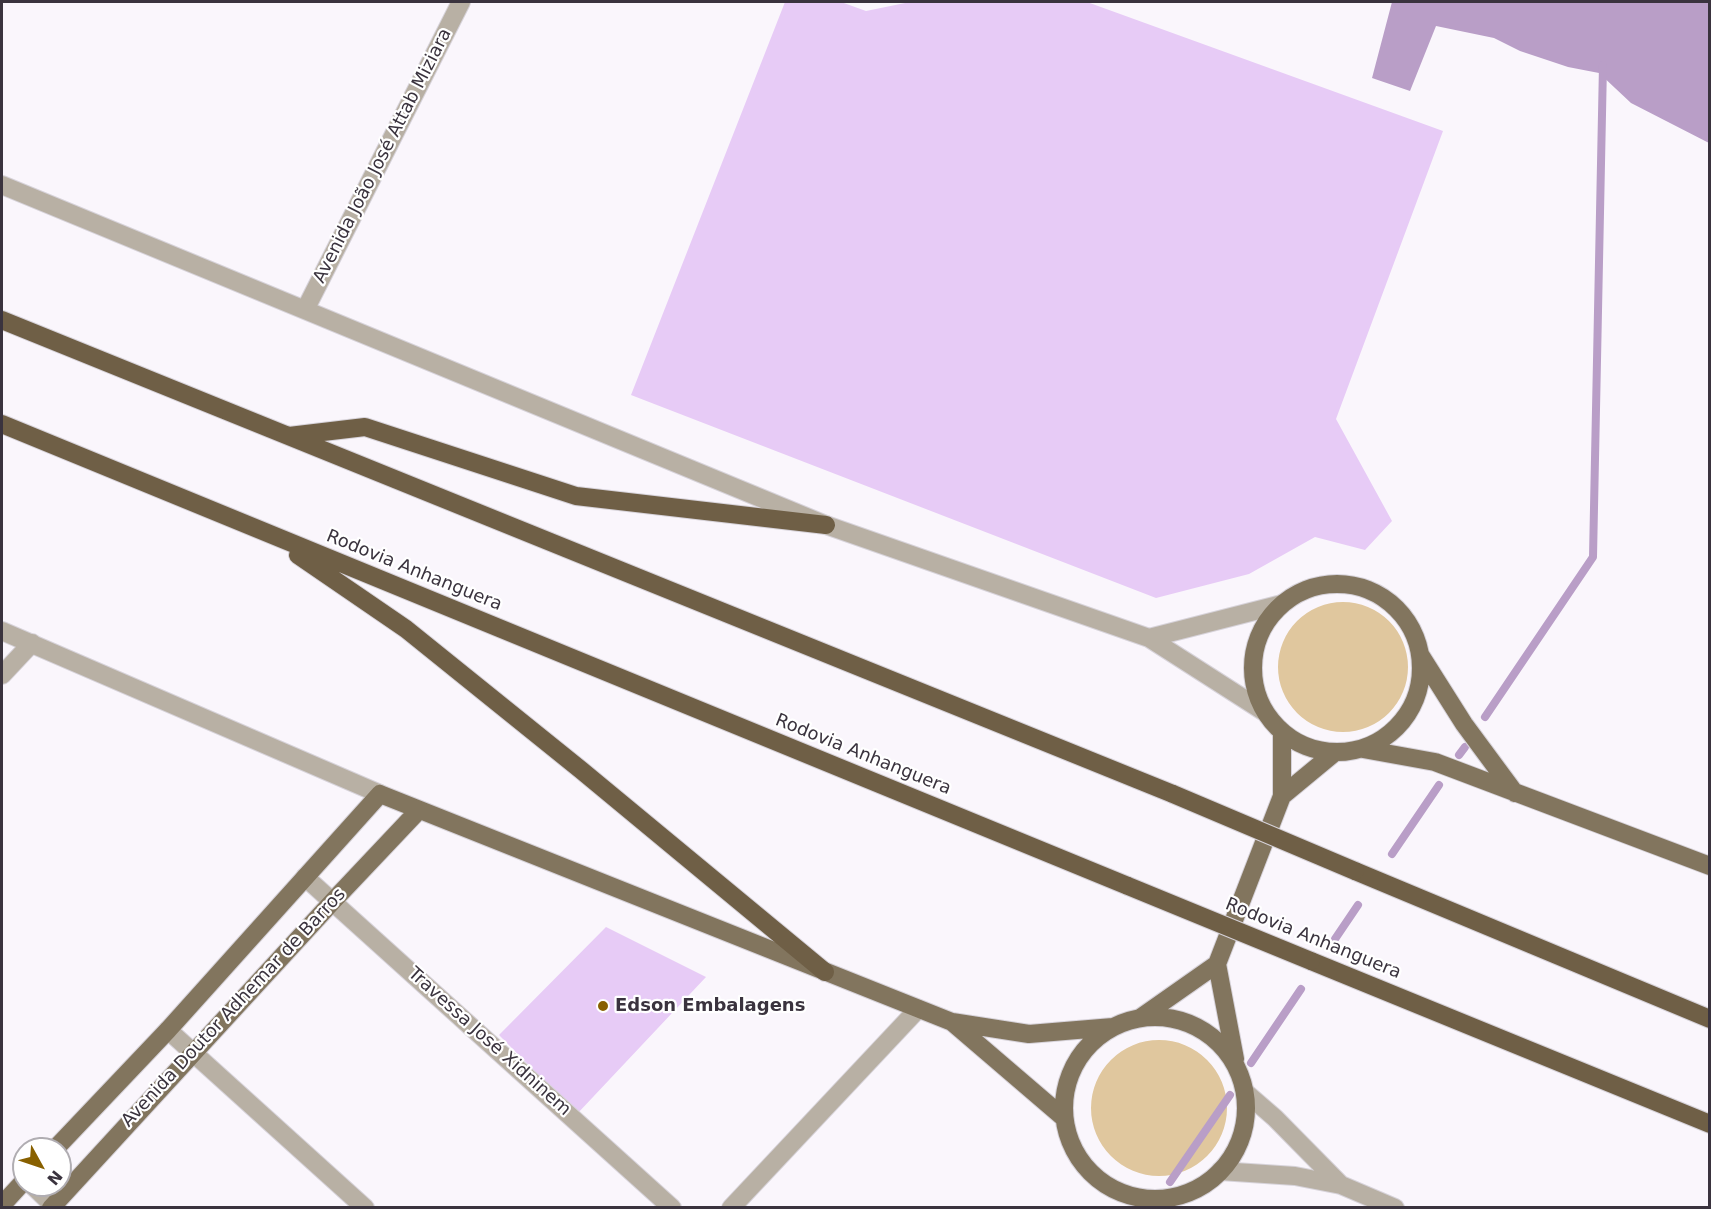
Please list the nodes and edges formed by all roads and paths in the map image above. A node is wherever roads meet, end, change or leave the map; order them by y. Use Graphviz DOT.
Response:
graph roads {
  1 [pos="461,2"];
  2 [pos="2,185"];
  3 [pos="305,310"];
  4 [pos="2,320"];
  5 [pos="2,424"];
  6 [pos="287,436"];
  7 [pos="826,525"];
  8 [pos="259,530"];
  9 [pos="1282,604"];
  10 [pos="2,631"];
  11 [pos="1149,638"];
  12 [pos="32,643"];
  13 [pos="1421,656"];
  14 [pos="2,675"];
  15 [pos="1263,711"];
  16 [pos="1282,733"];
  17 [pos="1363,749"];
  18 [pos="1334,753"];
  19 [pos="1515,792"];
  20 [pos="380,794"];
  21 [pos="1282,796"];
  22 [pos="419,810"];
  23 [pos="1710,866"];
  24 [pos="305,877"];
  25 [pos="333,901"];
  26 [pos="1217,964"];
  27 [pos="825,972"];
  28 [pos="918,1009"];
  29 [pos="1140,1018"];
  30 [pos="1710,1019"];
  31 [pos="952,1022"];
  32 [pos="1113,1027"];
  33 [pos="168,1030"];
  34 [pos="194,1053"];
  35 [pos="1236,1065"];
  36 [pos="1245,1092"];
  37 [pos="1064,1118"];
  38 [pos="1710,1124"];
  39 [pos="65,1137"];
  40 [pos="1220,1171"];
  41 [pos="1341,1185"];
  42 [pos="53,1207"];
  43 [pos="365,1208"];
  44 [pos="672,1208"];
  45 [pos="730,1208"];
  46 [pos="1395,1208"];
  1 -- 3 [label="street, Avenida João José Attab Miziara"];
  2 -- 3 [label="street"];
  3 -- 7 [label="street"];
  4 -- 6 [label="highway"];
  5 -- 8 [label="highway, Rodovia Anhanguera"];
  6 -- 7 [label="highway"];
  6 -- 30 [label="highway, bridge"];
  7 -- 11 [label="street"];
  8 -- 27 [label="highway"];
  8 -- 38 [label="highway, Rodovia Anhanguera, bridge"];
  9 -- 11 [label="street"];
  9 -- 13 [label="main road"];
  9 -- 15 [label="main road"];
  10 -- 12 [label="street"];
  11 -- 15 [label="street"];
  12 -- 14 [label="street"];
  12 -- 20 [label="street"];
  13 -- 17 [label="main road"];
  13 -- 19 [label="main road"];
  15 -- 16 [label="main road"];
  16 -- 18 [label="main road"];
  16 -- 21 [label="main road"];
  17 -- 18 [label="main road"];
  17 -- 19 [label="main road"];
  18 -- 21 [label="main road"];
  19 -- 23 [label="main road"];
  20 -- 22 [label="main road"];
  20 -- 24 [label="main road, Avenida Doutor Adhemar de Barros"];
  21 -- 26 [label="main road"];
  22 -- 25 [label="main road, Avenida Doutor Adhemar de Barros"];
  22 -- 27 [label="main road"];
  24 -- 25 [label="street, Travessa José Xidninem"];
  24 -- 33 [label="main road, Avenida Doutor Adhemar de Barros"];
  25 -- 34 [label="main road, Avenida Doutor Adhemar de Barros"];
  25 -- 44 [label="street, Travessa José Xidninem"];
  26 -- 29 [label="main road"];
  26 -- 35 [label="main road"];
  27 -- 28 [label="main road"];
  28 -- 31 [label="main road"];
  28 -- 45 [label="street"];
  29 -- 32 [label="main road"];
  29 -- 35 [label="main road"];
  31 -- 32 [label="main road"];
  31 -- 37 [label="main road"];
  32 -- 37 [label="main road"];
  33 -- 34 [label="street"];
  33 -- 39 [label="main road, Avenida Doutor Adhemar de Barros"];
  34 -- 42 [label="main road, Avenida Doutor Adhemar de Barros"];
  34 -- 43 [label="street"];
  35 -- 36 [label="main road"];
  36 -- 40 [label="main road"];
  36 -- 41 [label="street"];
  37 -- 40 [label="main road"];
  40 -- 41 [label="street"];
  41 -- 46 [label="street"];
}
